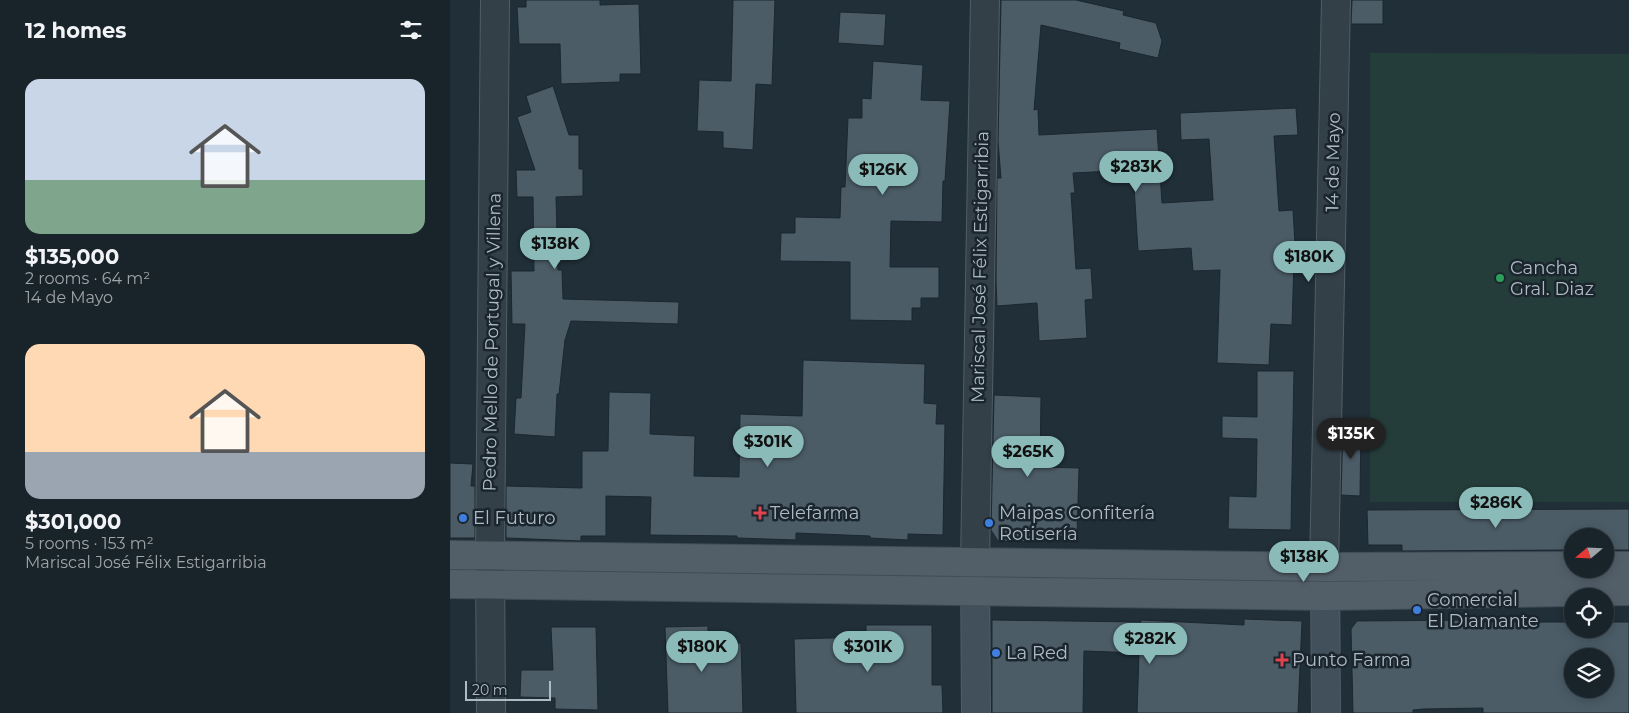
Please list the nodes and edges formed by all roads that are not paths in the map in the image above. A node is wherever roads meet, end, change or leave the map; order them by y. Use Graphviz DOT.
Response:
graph roads {
  1 [pos="495,0"];
  2 [pos="985,0"];
  3 [pos="1336,0"];
  4 [pos="450,555"];
  5 [pos="490,556"];
  6 [pos="975,562"];
  7 [pos="1564,566"];
  8 [pos="1614,566"];
  9 [pos="1629,566"];
  10 [pos="1324,567"];
  11 [pos="450,584"];
  12 [pos="491,584"];
  13 [pos="976,590"];
  14 [pos="1629,591"];
  15 [pos="1326,596"];
  16 [pos="492,713"];
  17 [pos="976,713"];
  18 [pos="1326,713"];
  1 -- 5 [label="street, Pedro Mello de Portugal y Villena"];
  2 -- 6 [label="street, Mariscal José Félix Estigarribia"];
  3 -- 10 [label="street, 14 de Mayo"];
  4 -- 5 [label="main road"];
  5 -- 6 [label="main road"];
  5 -- 12 [label="street, Pedro Mello de Portugal y Villena"];
  6 -- 10 [label="main road"];
  6 -- 13 [label="main road, Mariscal José Félix Estigarribia"];
  7 -- 10 [label="main road"];
  8 -- 9 [label="main road"];
  10 -- 15 [label="main road, 14 de Mayo"];
  11 -- 12 [label="main road"];
  12 -- 13 [label="main road"];
  12 -- 16 [label="street, Pedro Mello de Portugal y Villena"];
  13 -- 15 [label="main road"];
  13 -- 17 [label="main road, Mariscal José Félix Estigarribia"];
  14 -- 15 [label="main road"];
  15 -- 18 [label="main road, 14 de Mayo"];
}
